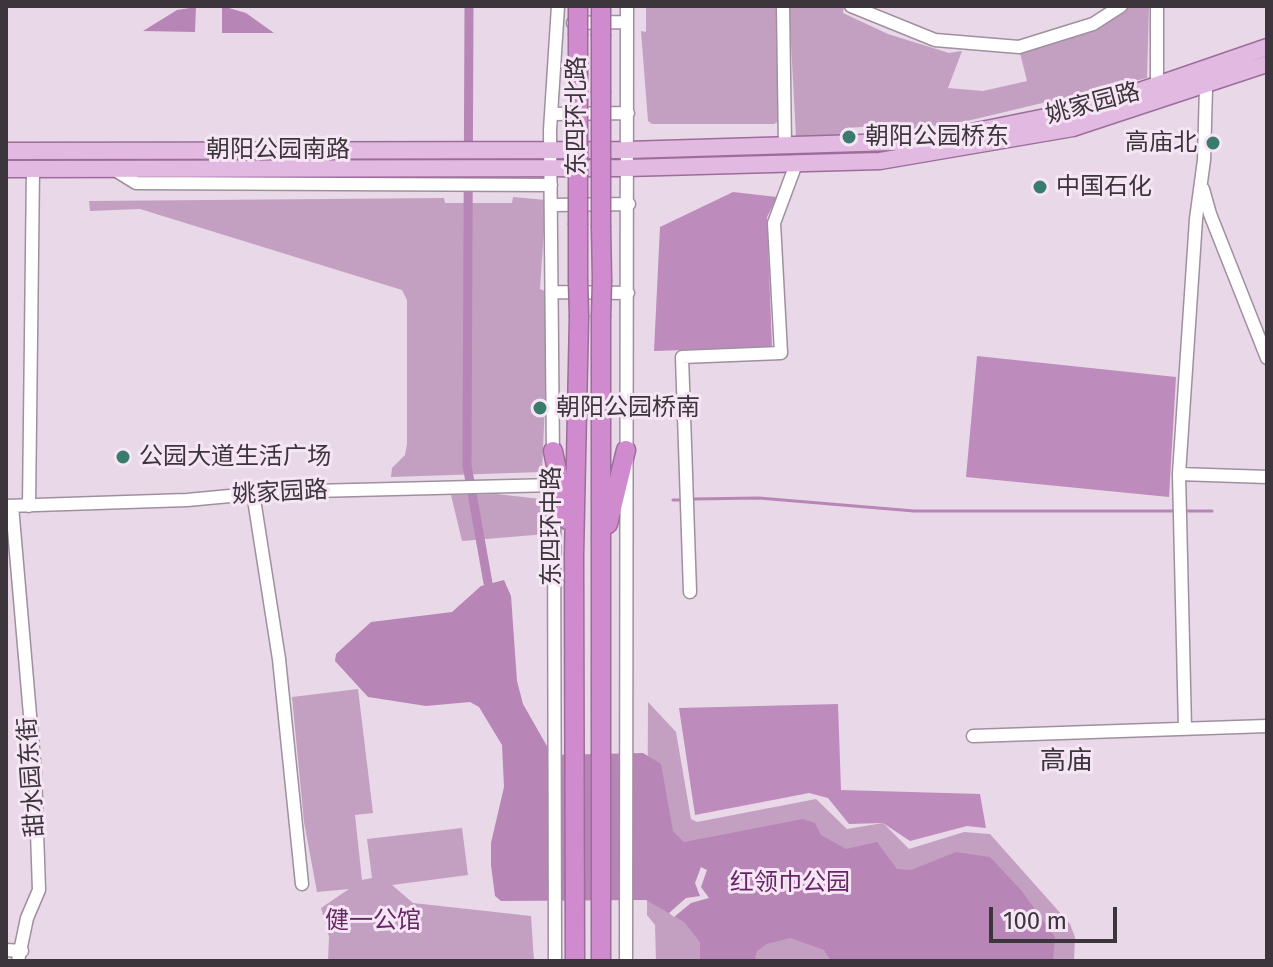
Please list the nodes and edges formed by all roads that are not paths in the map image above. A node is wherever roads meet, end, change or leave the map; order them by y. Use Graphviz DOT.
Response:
graph roads {
  1 [pos="558,6"];
  2 [pos="578,6"];
  3 [pos="601,6"];
  4 [pos="627,6"];
  5 [pos="783,6"];
  6 [pos="851,6"];
  7 [pos="1121,6"];
  8 [pos="1157,6"];
  9 [pos="627,22"];
  10 [pos="558,23"];
  11 [pos="1267,47"];
  12 [pos="1267,64"];
  13 [pos="1157,86"];
  14 [pos="1201,88"];
  15 [pos="578,91"];
  16 [pos="628,113"];
  17 [pos="551,114"];
  18 [pos="785,147"];
  19 [pos="551,150"];
  20 [pos="627,150"];
  21 [pos="6,151"];
  22 [pos="796,164"];
  23 [pos="33,168"];
  24 [pos="627,168"];
  25 [pos="6,169"];
  26 [pos="551,177"];
  27 [pos="1202,182"];
  28 [pos="629,204"];
  29 [pos="552,205"];
  30 [pos="601,227"];
  31 [pos="554,292"];
  32 [pos="628,293"];
  33 [pos="1267,358"];
  34 [pos="626,450"];
  35 [pos="553,451"];
  36 [pos="1179,474"];
  37 [pos="1267,477"];
  38 [pos="554,485"];
  39 [pos="253,493"];
  40 [pos="9,506"];
  41 [pos="29,506"];
  42 [pos="601,554"];
  43 [pos="574,555"];
  44 [pos="690,592"];
  45 [pos="1267,726"];
  46 [pos="1185,728"];
  47 [pos="973,736"];
  48 [pos="302,884"];
  49 [pos="6,950"];
  50 [pos="22,958"];
  51 [pos="555,961"];
  52 [pos="575,961"];
  53 [pos="601,961"];
  54 [pos="626,961"];
  1 -- 10 [label="street, 东四环北路"];
  2 -- 15 [label="highway, 东四环北路, bridge"];
  3 -- 30 [label="highway, 东四环北路, bridge"];
  4 -- 9 [label="street, 东四环北路"];
  5 -- 18 [label="street"];
  6 -- 7 [label="street"];
  8 -- 13 [label="street"];
  9 -- 10 [label="street"];
  9 -- 16 [label="street, 东四环北路"];
  10 -- 17 [label="street, 东四环北路"];
  11 -- 13 [label="main road, 姚家园路"];
  12 -- 14 [label="main road, 姚家园路"];
  13 -- 18 [label="main road, 姚家园路"];
  14 -- 22 [label="main road, 姚家园路"];
  14 -- 27 [label="street"];
  15 -- 43 [label="highway, 东四环中路, bridge"];
  16 -- 17 [label="street"];
  16 -- 20 [label="street, 东四环北路"];
  17 -- 19 [label="street, 东四环北路"];
  18 -- 20 [label="main road, 姚家园路"];
  19 -- 20 [label="main road, 姚家园路"];
  19 -- 21 [label="main road, 朝阳公园南路"];
  19 -- 26 [label="street, 东四环北路"];
  20 -- 24 [label="street, 东四环北路"];
  22 -- 24 [label="main road, 姚家园路"];
  22 -- 44 [label="street"];
  23 -- 25 [label="main road, 朝阳公园南路"];
  23 -- 26 [label="main road, 朝阳公园南路"];
  23 -- 41 [label="street"];
  24 -- 26 [label="main road, 姚家园路"];
  24 -- 28 [label="street"];
  26 -- 29 [label="street, 东四环中路"];
  27 -- 33 [label="street"];
  27 -- 36 [label="street"];
  28 -- 29 [label="street"];
  28 -- 32 [label="street"];
  29 -- 31 [label="street, 东四环中路"];
  30 -- 42 [label="highway, 东四环中路, bridge"];
  31 -- 32 [label="street"];
  31 -- 35 [label="street, 东四环中路"];
  32 -- 34 [label="street"];
  34 -- 42 [label="highway"];
  34 -- 54 [label="street"];
  35 -- 38 [label="street, 东四环中路"];
  35 -- 43 [label="highway"];
  36 -- 37 [label="street"];
  36 -- 46 [label="street"];
  38 -- 39 [label="street, 姚家园路"];
  38 -- 51 [label="street, 东四环中路"];
  39 -- 41 [label="street, 姚家园路"];
  39 -- 48 [label="street"];
  40 -- 41 [label="street, 姚家园路"];
  40 -- 50 [label="street, 甜水园东街"];
  42 -- 53 [label="highway, 东四环中路"];
  43 -- 52 [label="highway, 东四环中路"];
  45 -- 46 [label="street"];
  46 -- 47 [label="street"];
  49 -- 50 [label="street"];
}
